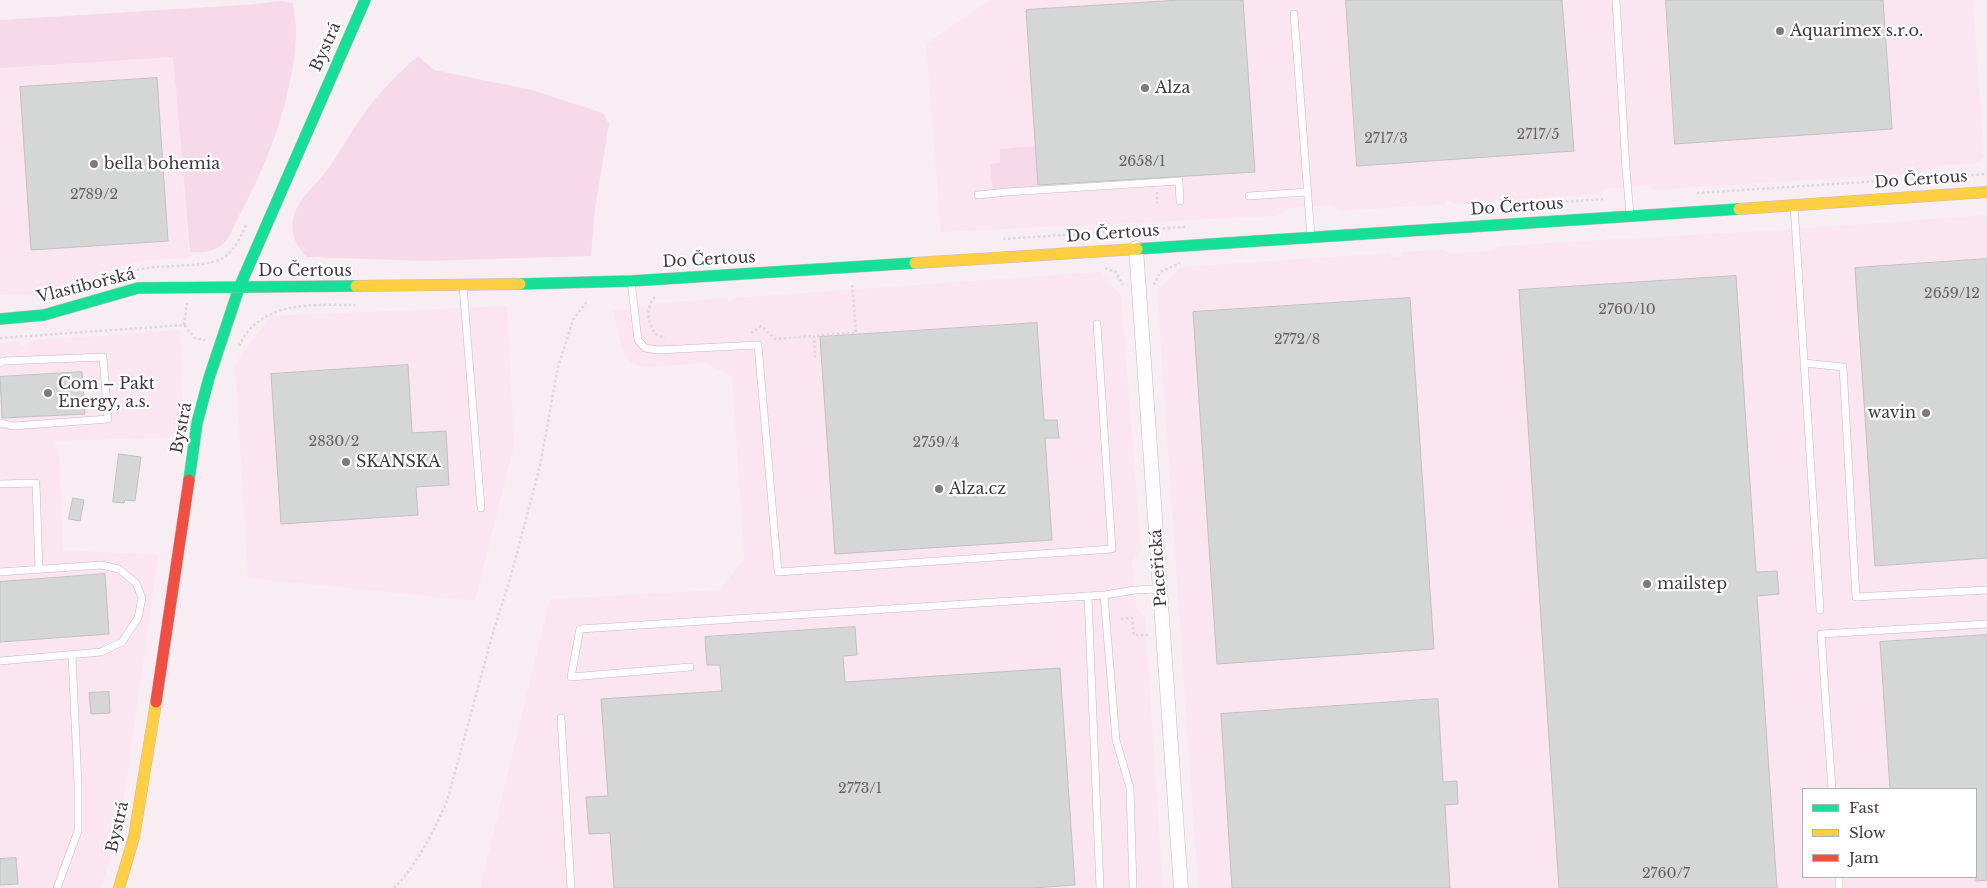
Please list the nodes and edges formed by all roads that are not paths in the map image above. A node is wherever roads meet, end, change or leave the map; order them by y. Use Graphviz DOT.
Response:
graph roads {
  1 [pos="365,0"];
  2 [pos="1616,0"];
  3 [pos="1294,14"];
  4 [pos="1307,192"];
  5 [pos="1987,192"];
  6 [pos="978,195"];
  7 [pos="1249,196"];
  8 [pos="1180,201"];
  9 [pos="1794,205"];
  10 [pos="1630,216"];
  11 [pos="1311,237"];
  12 [pos="1136,248"];
  13 [pos="631,281"];
  14 [pos="462,286"];
  15 [pos="240,288"];
  16 [pos="0,319"];
  17 [pos="1097,324"];
  18 [pos="0,363"];
  19 [pos="1804,363"];
  20 [pos="0,423"];
  21 [pos="0,484"];
  22 [pos="481,508"];
  23 [pos="39,569"];
  24 [pos="0,572"];
  25 [pos="1160,589"];
  26 [pos="1987,590"];
  27 [pos="1104,595"];
  28 [pos="1088,596"];
  29 [pos="1820,610"];
  30 [pos="1987,624"];
  31 [pos="72,655"];
  32 [pos="0,661"];
  33 [pos="690,667"];
  34 [pos="561,718"];
  35 [pos="1832,788"];
  36 [pos="57,888"];
  37 [pos="119,888"];
  38 [pos="571,888"];
  39 [pos="1100,888"];
  40 [pos="1133,888"];
  41 [pos="1181,888"];
  1 -- 15 [label="street, Bystrá"];
  2 -- 10 [label="lane"];
  3 -- 4 [label="lane"];
  4 -- 7 [label="lane"];
  4 -- 11 [label="lane"];
  5 -- 9 [label="street, Do Čertous"];
  6 -- 8 [label="lane"];
  9 -- 10 [label="street, Do Čertous"];
  9 -- 19 [label="lane"];
  10 -- 11 [label="street, Do Čertous"];
  11 -- 12 [label="street, Do Čertous"];
  12 -- 13 [label="street, Do Čertous"];
  12 -- 25 [label="street, Paceřická"];
  13 -- 14 [label="street, Do Čertous"];
  13 -- 17 [label="lane"];
  14 -- 15 [label="street, Do Čertous"];
  14 -- 22 [label="lane"];
  15 -- 16 [label="street, Vlastibořská"];
  15 -- 37 [label="street, Bystrá"];
  18 -- 20 [label="lane"];
  19 -- 26 [label="lane"];
  19 -- 29 [label="lane"];
  21 -- 23 [label="lane"];
  23 -- 24 [label="lane"];
  23 -- 31 [label="lane"];
  25 -- 27 [label="lane"];
  25 -- 41 [label="street, Paceřická"];
  27 -- 28 [label="lane"];
  27 -- 40 [label="lane"];
  28 -- 33 [label="lane"];
  28 -- 39 [label="lane"];
  30 -- 35 [label="lane"];
  31 -- 32 [label="lane"];
  31 -- 36 [label="lane"];
  34 -- 38 [label="lane"];
}
